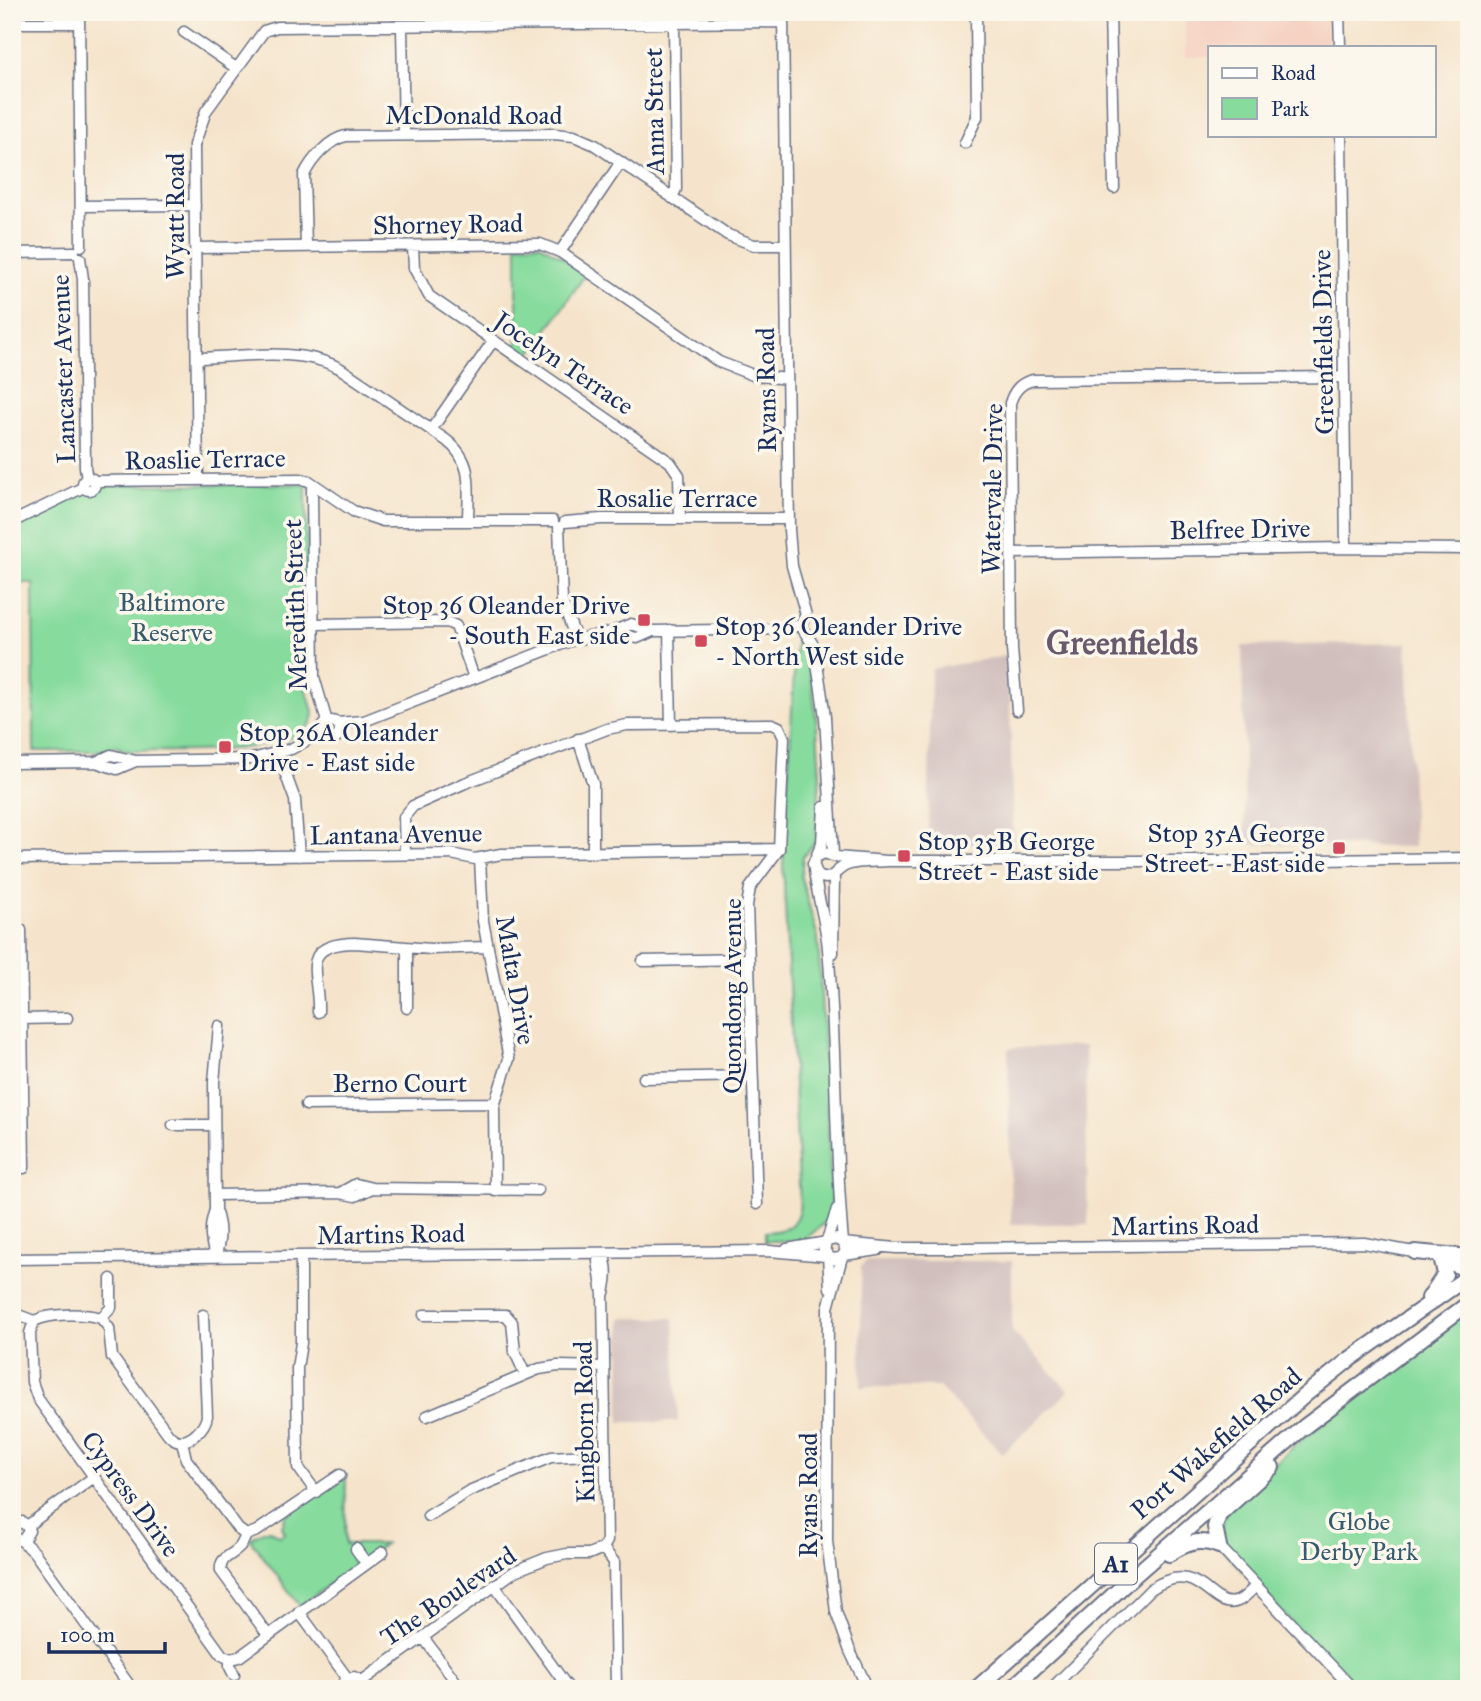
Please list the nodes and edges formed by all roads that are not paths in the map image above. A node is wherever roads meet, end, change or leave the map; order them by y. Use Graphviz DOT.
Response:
graph roads {
  1 [pos="459,12"];
  2 [pos="473,12"];
  3 [pos="976,12"];
  4 [pos="1111,12"];
  5 [pos="1339,12"];
  6 [pos="79,17"];
  7 [pos="783,17"];
  8 [pos="12,23"];
  9 [pos="674,23"];
  10 [pos="402,26"];
  11 [pos="465,26"];
  12 [pos="184,32"];
  13 [pos="1340,46"];
  14 [pos="236,68"];
  15 [pos="404,135"];
  16 [pos="1341,136"];
  17 [pos="965,143"];
  18 [pos="621,162"];
  19 [pos="1114,188"];
  20 [pos="672,198"];
  21 [pos="195,205"];
  22 [pos="82,206"];
  23 [pos="785,245"];
  24 [pos="306,246"];
  25 [pos="413,246"];
  26 [pos="196,248"];
  27 [pos="78,252"];
  28 [pos="560,252"];
  29 [pos="12,253"];
  30 [pos="493,341"];
  31 [pos="197,358"];
  32 [pos="1344,377"];
  33 [pos="788,379"];
  34 [pos="431,430"];
  35 [pos="198,480"];
  36 [pos="89,482"];
  37 [pos="314,485"];
  38 [pos="680,519"];
  39 [pos="789,519"];
  40 [pos="468,521"];
  41 [pos="12,522"];
  42 [pos="559,524"];
  43 [pos="1346,548"];
  44 [pos="1469,549"];
  45 [pos="1011,553"];
  46 [pos="313,624"];
  47 [pos="800,625"];
  48 [pos="669,630"];
  49 [pos="576,639"];
  50 [pos="474,678"];
  51 [pos="1017,710"];
  52 [pos="671,725"];
  53 [pos="331,727"];
  54 [pos="578,739"];
  55 [pos="278,753"];
  56 [pos="826,758"];
  57 [pos="12,763"];
  58 [pos="779,849"];
  59 [pos="593,853"];
  60 [pos="405,855"];
  61 [pos="834,855"];
  62 [pos="299,856"];
  63 [pos="816,857"];
  64 [pos="481,858"];
  65 [pos="1469,858"];
  66 [pos="12,859"];
  67 [pos="887,862"];
  68 [pos="813,869"];
  69 [pos="836,873"];
  70 [pos="21,930"];
  71 [pos="487,947"];
  72 [pos="407,948"];
  73 [pos="749,959"];
  74 [pos="643,961"];
  75 [pos="831,989"];
  76 [pos="407,1008"];
  77 [pos="318,1012"];
  78 [pos="67,1018"];
  79 [pos="22,1019"];
  80 [pos="219,1026"];
  81 [pos="17,1073"];
  82 [pos="752,1076"];
  83 [pos="643,1077"];
  84 [pos="495,1103"];
  85 [pos="306,1105"];
  86 [pos="173,1125"];
  87 [pos="214,1125"];
  88 [pos="23,1168"];
  89 [pos="538,1190"];
  90 [pos="495,1191"];
  91 [pos="215,1195"];
  92 [pos="839,1202"];
  93 [pos="757,1204"];
  94 [pos="827,1242"];
  95 [pos="843,1242"];
  96 [pos="896,1248"];
  97 [pos="769,1251"];
  98 [pos="1415,1252"];
  99 [pos="602,1253"];
  100 [pos="301,1256"];
  101 [pos="827,1256"];
  102 [pos="843,1256"];
  103 [pos="1469,1256"];
  104 [pos="215,1257"];
  105 [pos="12,1259"];
  106 [pos="1442,1262"];
  107 [pos="1469,1274"];
  108 [pos="111,1279"];
  109 [pos="830,1295"];
  110 [pos="1469,1303"];
  111 [pos="1422,1307"];
  112 [pos="12,1315"];
  113 [pos="203,1315"];
  114 [pos="424,1315"];
  115 [pos="102,1318"];
  116 [pos="34,1321"];
  117 [pos="1404,1351"];
  118 [pos="604,1367"];
  119 [pos="525,1374"];
  120 [pos="427,1416"];
  121 [pos="182,1441"];
  122 [pos="605,1454"];
  123 [pos="340,1475"];
  124 [pos="94,1478"];
  125 [pos="316,1492"];
  126 [pos="428,1517"];
  127 [pos="19,1529"];
  128 [pos="246,1535"];
  129 [pos="1219,1546"];
  130 [pos="603,1548"];
  131 [pos="356,1549"];
  132 [pos="383,1552"];
  133 [pos="366,1563"];
  134 [pos="1135,1575"];
  135 [pos="494,1585"];
  136 [pos="1256,1586"];
  137 [pos="299,1612"];
  138 [pos="268,1635"];
  139 [pos="423,1637"];
  140 [pos="230,1659"];
  141 [pos="234,1675"];
  142 [pos="345,1684"];
  143 [pos="363,1685"];
  144 [pos="132,1689"];
  145 [pos="461,1689"];
  146 [pos="569,1689"];
  147 [pos="617,1689"];
  148 [pos="868,1689"];
  149 [pos="976,1689"];
  150 [pos="1010,1689"];
  151 [pos="1051,1689"];
  152 [pos="1353,1689"];
  1 -- 11 [label="street"];
  2 -- 11 [label="street"];
  3 -- 17 [label="street"];
  4 -- 19 [label="street"];
  5 -- 13 [label="street"];
  6 -- 8 [label="street"];
  6 -- 22 [label="street, Lancaster Avenue"];
  7 -- 9 [label="street, Wyatt Road"];
  7 -- 23 [label="street, Ryans Road"];
  9 -- 11 [label="street, Wyatt Road"];
  9 -- 20 [label="street, Anna Street"];
  10 -- 11 [label="street, Wyatt Road"];
  10 -- 14 [label="street, Wyatt Road"];
  10 -- 15 [label="street"];
  12 -- 14 [label="street"];
  14 -- 21 [label="street, Wyatt Road"];
  15 -- 18 [label="street, McDonald Road"];
  15 -- 24 [label="street, McDonald Road"];
  16 -- 32 [label="street, Greenfields Drive"];
  18 -- 20 [label="street, McDonald Road"];
  18 -- 28 [label="street"];
  20 -- 23 [label="street, McDonald Road"];
  21 -- 22 [label="street"];
  21 -- 26 [label="street, Wyatt Road"];
  22 -- 27 [label="street, Lancaster Avenue"];
  23 -- 33 [label="street, Ryans Road"];
  24 -- 25 [label="street, Shorney Road"];
  24 -- 26 [label="street, Shorney Road"];
  25 -- 28 [label="street, Shorney Road"];
  25 -- 30 [label="street, Jocelyn Terrace"];
  26 -- 31 [label="street, Wyatt Road"];
  27 -- 29 [label="street"];
  27 -- 36 [label="street, Lancaster Avenue"];
  28 -- 33 [label="street, Shorney Road"];
  30 -- 34 [label="street"];
  30 -- 38 [label="street, Jocelyn Terrace"];
  31 -- 34 [label="street"];
  31 -- 35 [label="street, Wyatt Road"];
  32 -- 43 [label="street, Greenfields Drive"];
  32 -- 45 [label="street, Watervale Drive"];
  33 -- 39 [label="street, Ryans Road"];
  34 -- 40 [label="street"];
  35 -- 36 [label="street, Roaslie Terrace"];
  35 -- 37 [label="street, Roaslie Terrace"];
  36 -- 41 [label="street"];
  37 -- 40 [label="street, Rosalie Terrace"];
  37 -- 46 [label="street, Meredith Street"];
  38 -- 39 [label="street, Rosalie Terrace"];
  38 -- 42 [label="street, Rosalie Terrace"];
  39 -- 47 [label="street, Ryans Road"];
  40 -- 42 [label="street, Rosalie Terrace"];
  42 -- 49 [label="street"];
  43 -- 44 [label="street, Belfree Drive"];
  43 -- 45 [label="street, Belfree Drive"];
  45 -- 51 [label="street, Watervale Drive"];
  46 -- 50 [label="street"];
  46 -- 53 [label="street, Meredith Street"];
  47 -- 48 [label="street"];
  47 -- 56 [label="street, Ryans Road"];
  48 -- 49 [label="street"];
  48 -- 52 [label="street"];
  49 -- 50 [label="street"];
  50 -- 53 [label="street"];
  52 -- 54 [label="street"];
  52 -- 58 [label="street"];
  53 -- 55 [label="street"];
  54 -- 59 [label="street"];
  54 -- 60 [label="street"];
  55 -- 57 [label="street"];
  55 -- 62 [label="street"];
  56 -- 61 [label="street, Ryans Road"];
  56 -- 63 [label="street, Ryans Road"];
  58 -- 59 [label="street, Lantana Avenue"];
  58 -- 73 [label="street, Quondong Avenue"];
  59 -- 64 [label="street, Lantana Avenue"];
  60 -- 62 [label="street, Lantana Avenue"];
  60 -- 64 [label="street, Lantana Avenue"];
  61 -- 63 [label="street"];
  61 -- 67 [label="street"];
  61 -- 69 [label="street"];
  62 -- 66 [label="street, Lantana Avenue"];
  63 -- 68 [label="street"];
  64 -- 71 [label="street, Malta Drive"];
  65 -- 67 [label="street"];
  67 -- 69 [label="street"];
  68 -- 69 [label="street"];
  68 -- 75 [label="street"];
  69 -- 75 [label="street"];
  70 -- 79 [label="street"];
  71 -- 72 [label="street"];
  71 -- 84 [label="street, Malta Drive"];
  72 -- 76 [label="street"];
  72 -- 77 [label="street"];
  73 -- 74 [label="street"];
  73 -- 82 [label="street, Quondong Avenue"];
  75 -- 92 [label="street"];
  78 -- 79 [label="street"];
  79 -- 81 [label="street"];
  80 -- 87 [label="street"];
  81 -- 88 [label="street"];
  82 -- 83 [label="street"];
  82 -- 93 [label="street, Quondong Avenue"];
  84 -- 85 [label="street, Berno Court"];
  84 -- 90 [label="street, Malta Drive"];
  86 -- 87 [label="street"];
  87 -- 91 [label="street"];
  89 -- 90 [label="street"];
  90 -- 91 [label="street"];
  91 -- 104 [label="street"];
  92 -- 94 [label="street"];
  92 -- 95 [label="street"];
  94 -- 95 [label="street"];
  94 -- 97 [label="street, Martins Road"];
  94 -- 101 [label="street"];
  95 -- 96 [label="street, Martins Road"];
  95 -- 102 [label="street"];
  96 -- 98 [label="street, Martins Road"];
  96 -- 102 [label="street, Martins Road"];
  97 -- 99 [label="street, Martins Road"];
  97 -- 101 [label="street, Martins Road"];
  98 -- 103 [label="highway"];
  98 -- 106 [label="street, Martins Road"];
  99 -- 100 [label="street, Martins Road"];
  99 -- 118 [label="street, Kingborn Road"];
  100 -- 104 [label="street, Martins Road"];
  100 -- 125 [label="street"];
  101 -- 102 [label="street"];
  101 -- 109 [label="street, Ryans Road"];
  102 -- 109 [label="street, Ryans Road"];
  104 -- 105 [label="street, Martins Road"];
  106 -- 107 [label="street, Martins Road"];
  106 -- 111 [label="highway"];
  107 -- 111 [label="highway, Port Wakefield Road / A1"];
  108 -- 115 [label="street"];
  109 -- 148 [label="street, Ryans Road"];
  110 -- 117 [label="highway, Port Wakefield Road / A1"];
  111 -- 149 [label="highway, Port Wakefield Road / A1"];
  112 -- 116 [label="street"];
  113 -- 121 [label="street"];
  114 -- 119 [label="street"];
  115 -- 116 [label="street"];
  115 -- 121 [label="street"];
  116 -- 124 [label="street, Cypress Drive"];
  117 -- 129 [label="highway"];
  117 -- 134 [label="highway, Port Wakefield Road / A1"];
  118 -- 119 [label="street"];
  118 -- 122 [label="street, Kingborn Road"];
  119 -- 120 [label="street"];
  121 -- 128 [label="street"];
  122 -- 126 [label="street"];
  122 -- 130 [label="street, Kingborn Road"];
  123 -- 125 [label="street"];
  124 -- 127 [label="street"];
  124 -- 140 [label="street, Cypress Drive"];
  125 -- 128 [label="street"];
  127 -- 144 [label="street"];
  128 -- 138 [label="street"];
  129 -- 134 [label="highway"];
  129 -- 136 [label="street"];
  130 -- 135 [label="street, The Boulevard"];
  130 -- 147 [label="street"];
  131 -- 133 [label="street"];
  132 -- 133 [label="street"];
  133 -- 137 [label="street"];
  134 -- 150 [label="highway, Port Wakefield Road / A1"];
  135 -- 139 [label="street, The Boulevard"];
  135 -- 146 [label="street"];
  136 -- 151 [label="street"];
  136 -- 152 [label="street"];
  137 -- 138 [label="street"];
  137 -- 142 [label="street"];
  138 -- 140 [label="street"];
  139 -- 143 [label="street, The Boulevard"];
  139 -- 145 [label="street"];
  140 -- 141 [label="street, Cypress Drive"];
  142 -- 143 [label="street"];
}
